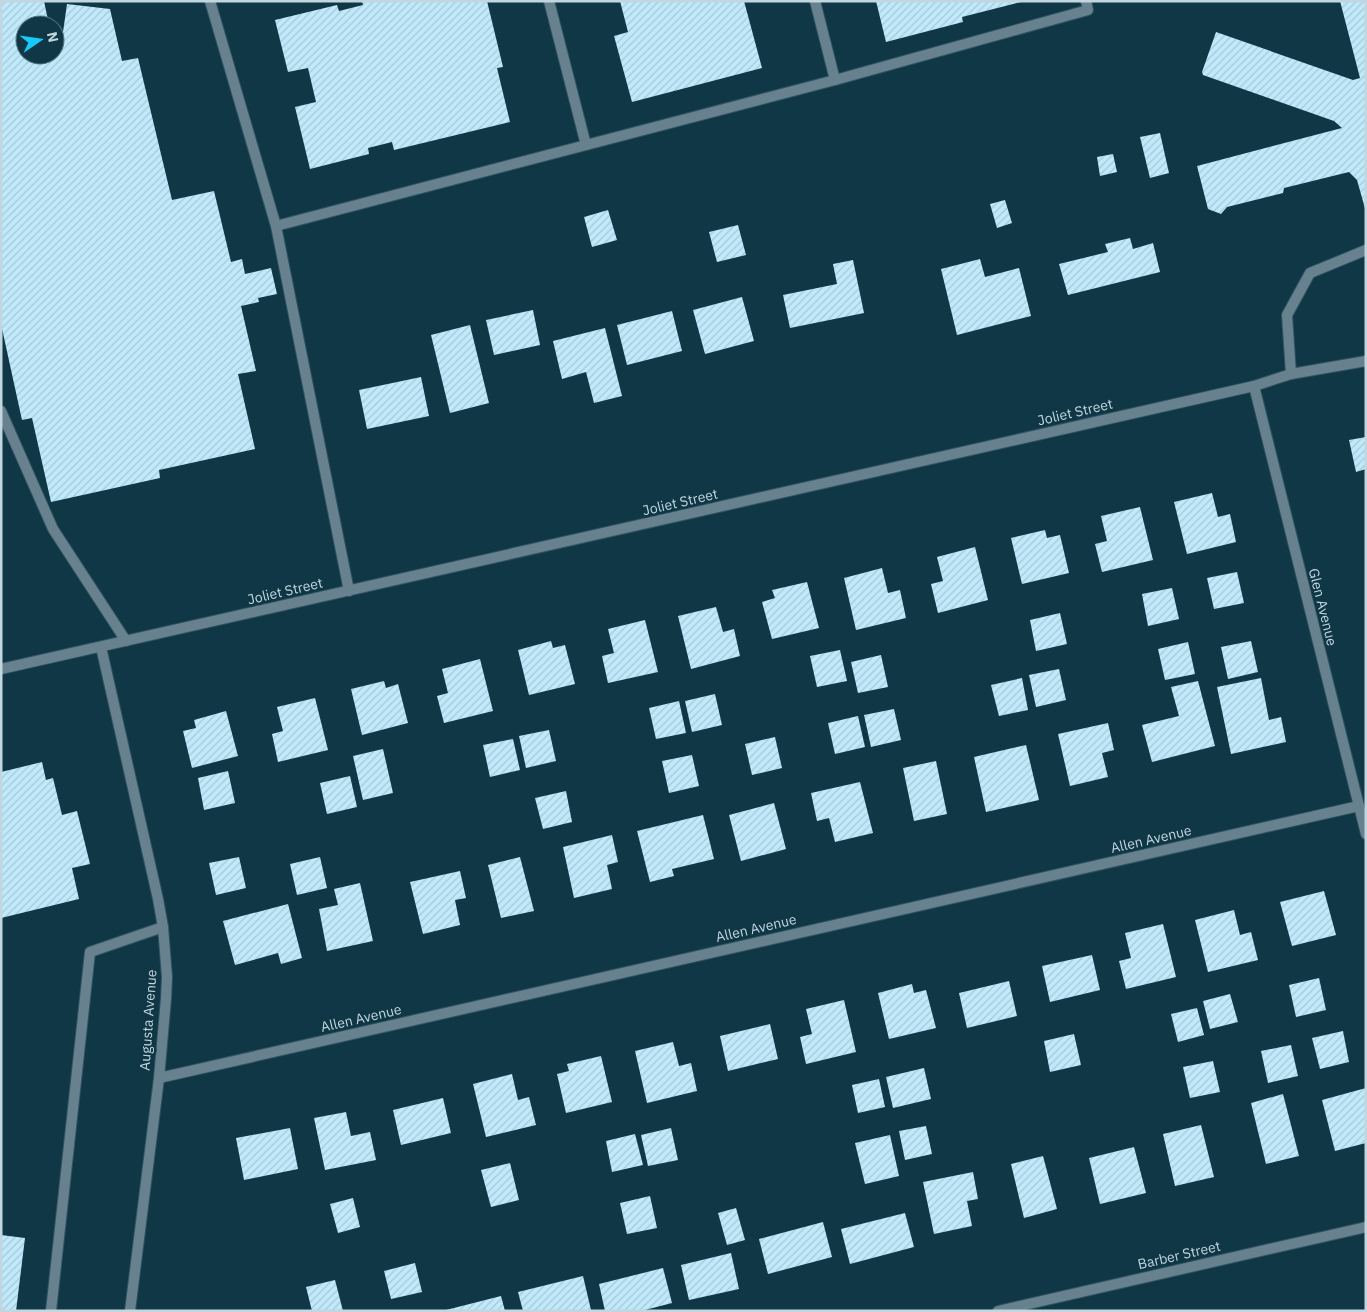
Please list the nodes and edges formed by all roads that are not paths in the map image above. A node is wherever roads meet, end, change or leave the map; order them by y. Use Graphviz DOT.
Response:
graph roads {
  1 [pos="210,1"];
  2 [pos="549,1"];
  3 [pos="815,1"];
  4 [pos="1086,1"];
  5 [pos="835,80"];
  6 [pos="586,145"];
  7 [pos="276,226"];
  8 [pos="1366,250"];
  9 [pos="1366,361"];
  10 [pos="1291,374"];
  11 [pos="1254,386"];
  12 [pos="1,412"];
  13 [pos="350,591"];
  14 [pos="126,641"];
  15 [pos="101,647"];
  16 [pos="1,670"];
  17 [pos="1358,806"];
  18 [pos="1366,834"];
  19 [pos="163,927"];
  20 [pos="159,1078"];
  21 [pos="1366,1227"];
  22 [pos="51,1311"];
  23 [pos="130,1311"];
  24 [pos="998,1311"];
  1 -- 7 [label="street"];
  2 -- 6 [label="street"];
  3 -- 5 [label="street"];
  4 -- 5 [label="street"];
  5 -- 6 [label="street"];
  6 -- 7 [label="street"];
  7 -- 13 [label="street"];
  8 -- 10 [label="street"];
  9 -- 10 [label="street, Joliet Street"];
  10 -- 11 [label="street, Joliet Street"];
  11 -- 13 [label="street, Joliet Street"];
  11 -- 17 [label="street, Glen Avenue"];
  12 -- 14 [label="street"];
  13 -- 14 [label="street, Joliet Street"];
  14 -- 15 [label="street, Joliet Street"];
  15 -- 16 [label="street, Joliet Street"];
  15 -- 19 [label="street, Augusta Avenue"];
  17 -- 18 [label="street, Glen Avenue"];
  17 -- 20 [label="street, Allen Avenue"];
  19 -- 20 [label="street, Augusta Avenue"];
  19 -- 22 [label="street"];
  20 -- 23 [label="street, Augusta Avenue"];
  21 -- 24 [label="street, Barber Street"];
}
